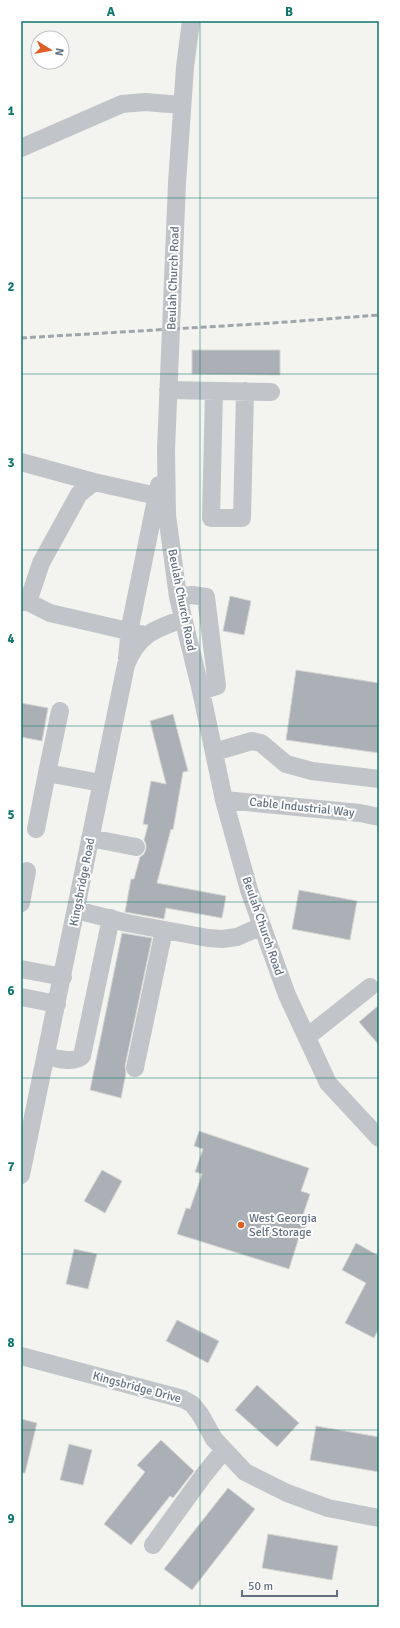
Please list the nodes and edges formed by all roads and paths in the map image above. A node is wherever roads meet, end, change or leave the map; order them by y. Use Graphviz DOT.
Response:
graph roads {
  1 [pos="191,21"];
  2 [pos="182,105"];
  3 [pos="21,148"];
  4 [pos="168,390"];
  5 [pos="214,391"];
  6 [pos="245,391"];
  7 [pos="271,392"];
  8 [pos="21,462"];
  9 [pos="94,482"];
  10 [pos="161,496"];
  11 [pos="178,597"];
  12 [pos="25,602"];
  13 [pos="183,620"];
  14 [pos="129,632"];
  15 [pos="148,635"];
  16 [pos="126,665"];
  17 [pos="201,691"];
  18 [pos="60,711"];
  19 [pos="214,752"];
  20 [pos="47,773"];
  21 [pos="379,779"];
  22 [pos="101,783"];
  23 [pos="224,800"];
  24 [pos="379,817"];
  25 [pos="36,830"];
  26 [pos="90,838"];
  27 [pos="136,847"];
  28 [pos="27,871"];
  29 [pos="21,903"];
  30 [pos="76,910"];
  31 [pos="111,918"];
  32 [pos="262,926"];
  33 [pos="164,930"];
  34 [pos="21,969"];
  35 [pos="63,977"];
  36 [pos="370,987"];
  37 [pos="21,997"];
  38 [pos="57,1004"];
  39 [pos="307,1037"];
  40 [pos="46,1056"];
  41 [pos="135,1068"];
  42 [pos="379,1138"];
  43 [pos="21,1175"];
  44 [pos="21,1356"];
  45 [pos="224,1450"];
  46 [pos="379,1518"];
  47 [pos="153,1545"];
  1 -- 2 [label="street, Beulah Church Road"];
  2 -- 3 [label="street"];
  2 -- 4 [label="street, Beulah Church Road"];
  4 -- 5 [label="street"];
  4 -- 10 [label="street, Beulah Church Road"];
  5 -- 6 [label="street"];
  5 -- 6 [label="street"];
  6 -- 7 [label="street"];
  8 -- 9 [label="street"];
  9 -- 10 [label="street"];
  9 -- 12 [label="street"];
  10 -- 11 [label="street, Beulah Church Road"];
  10 -- 14 [label="street"];
  11 -- 13 [label="street, Beulah Church Road"];
  11 -- 17 [label="street"];
  12 -- 14 [label="street"];
  13 -- 15 [label="street, Kingsbridge Road"];
  13 -- 17 [label="street, Beulah Church Road"];
  14 -- 15 [label="street"];
  14 -- 16 [label="street"];
  15 -- 16 [label="street, Kingsbridge Road"];
  16 -- 22 [label="street, Kingsbridge Road"];
  17 -- 19 [label="street, Beulah Church Road"];
  18 -- 20 [label="street"];
  19 -- 21 [label="street"];
  19 -- 23 [label="street, Beulah Church Road"];
  20 -- 22 [label="street"];
  20 -- 25 [label="street"];
  22 -- 26 [label="street, Kingsbridge Road"];
  23 -- 24 [label="street, Cable Industrial Way"];
  23 -- 32 [label="street, Beulah Church Road"];
  26 -- 27 [label="street"];
  26 -- 30 [label="street, Kingsbridge Road"];
  28 -- 29 [label="street"];
  30 -- 31 [label="street"];
  30 -- 35 [label="street, Kingsbridge Road"];
  31 -- 33 [label="street"];
  31 -- 40 [label="street"];
  32 -- 33 [label="street"];
  32 -- 39 [label="street, Beulah Church Road"];
  33 -- 41 [label="street"];
  34 -- 35 [label="street"];
  35 -- 38 [label="street, Kingsbridge Road"];
  36 -- 39 [label="street"];
  37 -- 38 [label="street"];
  38 -- 40 [label="street, Kingsbridge Road"];
  39 -- 42 [label="street, Beulah Church Road"];
  40 -- 43 [label="street, Kingsbridge Road"];
  44 -- 45 [label="street, Kingsbridge Drive"];
  45 -- 46 [label="street, Kingsbridge Drive"];
  45 -- 47 [label="street"];
}
